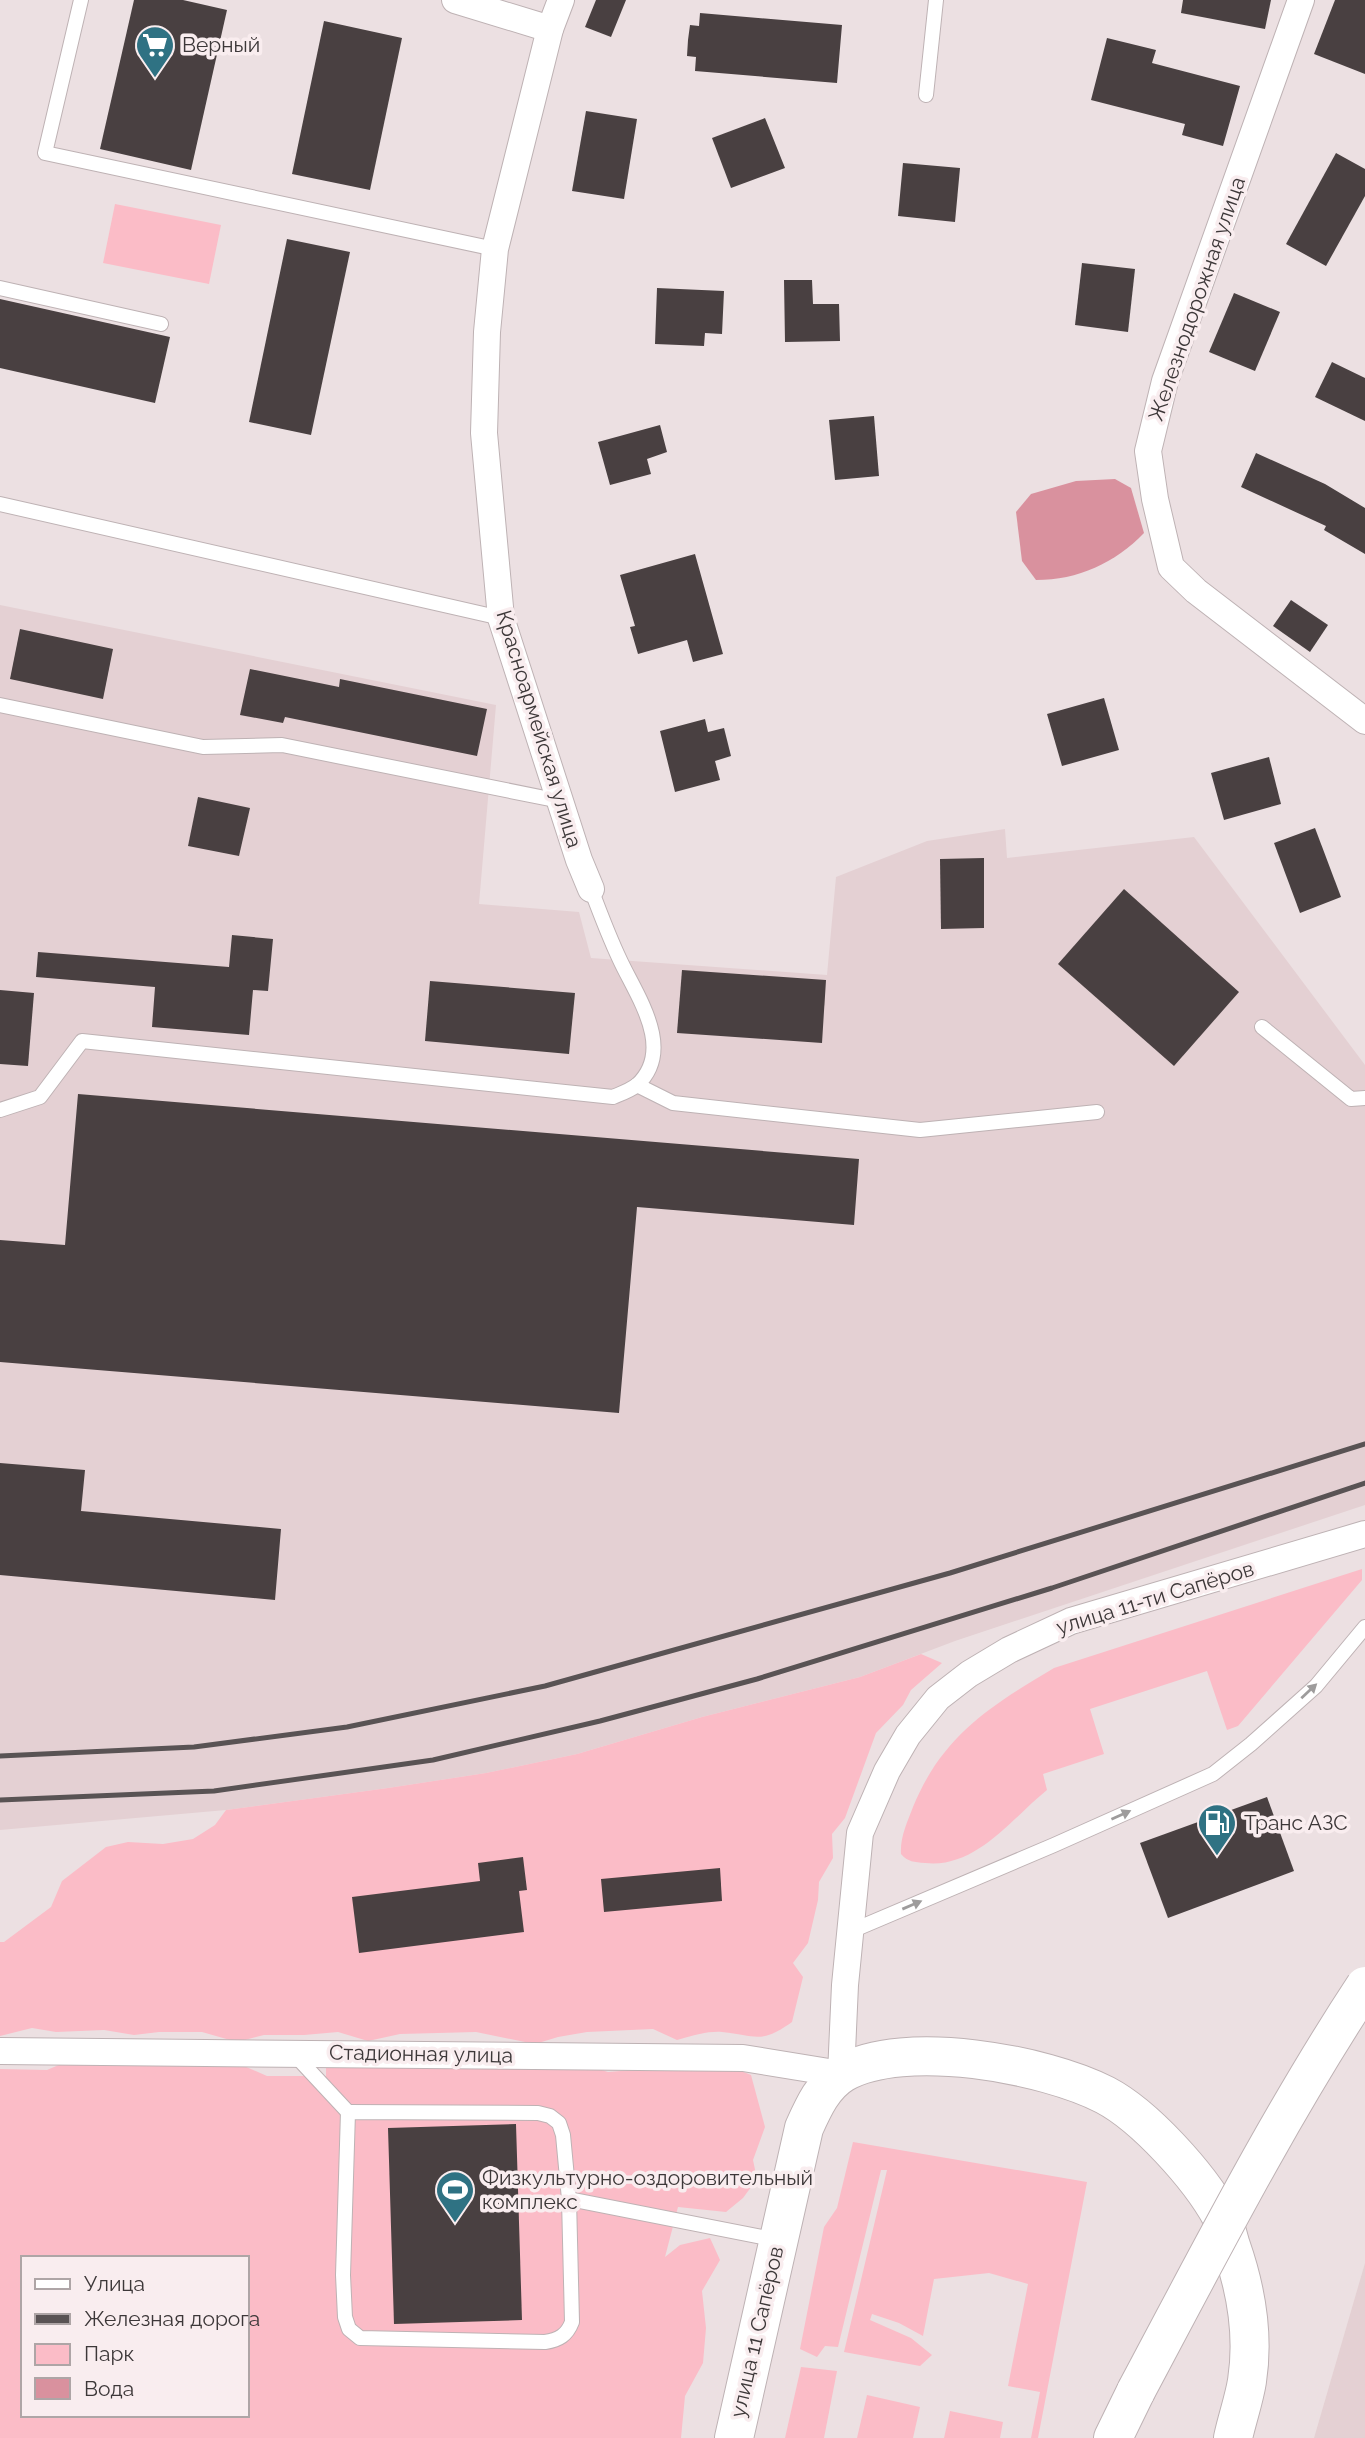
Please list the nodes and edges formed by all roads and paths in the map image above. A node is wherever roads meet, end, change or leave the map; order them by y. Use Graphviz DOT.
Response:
graph roads {
  1 [pos="81,0"];
  2 [pos="455,0"];
  3 [pos="561,0"];
  4 [pos="936,0"];
  5 [pos="1301,0"];
  6 [pos="550,29"];
  7 [pos="926,95"];
  8 [pos="495,249"];
  9 [pos="0,288"];
  10 [pos="161,324"];
  11 [pos="0,503"];
  12 [pos="500,618"];
  13 [pos="0,705"];
  14 [pos="1365,721"];
  15 [pos="560,801"];
  16 [pos="591,889"];
  17 [pos="1262,1027"];
  18 [pos="637,1085"];
  19 [pos="1365,1098"];
  20 [pos="0,1110"];
  21 [pos="1097,1112"];
  22 [pos="1365,1534"];
  23 [pos="1365,1627"];
  24 [pos="849,1932"];
  25 [pos="1365,1986"];
  26 [pos="0,2051"];
  27 [pos="292,2052"];
  28 [pos="842,2074"];
  29 [pos="348,2112"];
  30 [pos="569,2199"];
  31 [pos="778,2240"];
  32 [pos="734,2438"];
  33 [pos="1113,2438"];
  34 [pos="1233,2438"];
  1 -- 8 [label="lane"];
  2 -- 6 [label="street"];
  3 -- 6 [label="street, Красноармейская улица"];
  4 -- 7 [label="lane"];
  5 -- 14 [label="street, Железнодорожная улица"];
  6 -- 8 [label="street, Красноармейская улица"];
  8 -- 12 [label="street, Красноармейская улица"];
  9 -- 10 [label="lane"];
  11 -- 12 [label="lane"];
  12 -- 15 [label="street, Красноармейская улица"];
  13 -- 15 [label="lane"];
  15 -- 16 [label="street, Красноармейская улица"];
  16 -- 18 [label="lane"];
  17 -- 19 [label="lane"];
  18 -- 20 [label="lane"];
  18 -- 21 [label="lane"];
  22 -- 24 [label="street, улица 11-ти Сапёров"];
  24 -- 23 [label="lane, one-way"];
  24 -- 28 [label="street, улица 11-ти Сапёров"];
  25 -- 33 [label="street, bridge"];
  26 -- 27 [label="street, Стадионная улица"];
  27 -- 28 [label="street, Стадионная улица"];
  27 -- 29 [label="lane"];
  28 -- 31 [label="street, улица 11 Сапёров"];
  28 -- 34 [label="street"];
  29 -- 30 [label="lane"];
  29 -- 30 [label="lane"];
  30 -- 31 [label="lane"];
  31 -- 32 [label="street, улица 11 Сапёров"];
}
